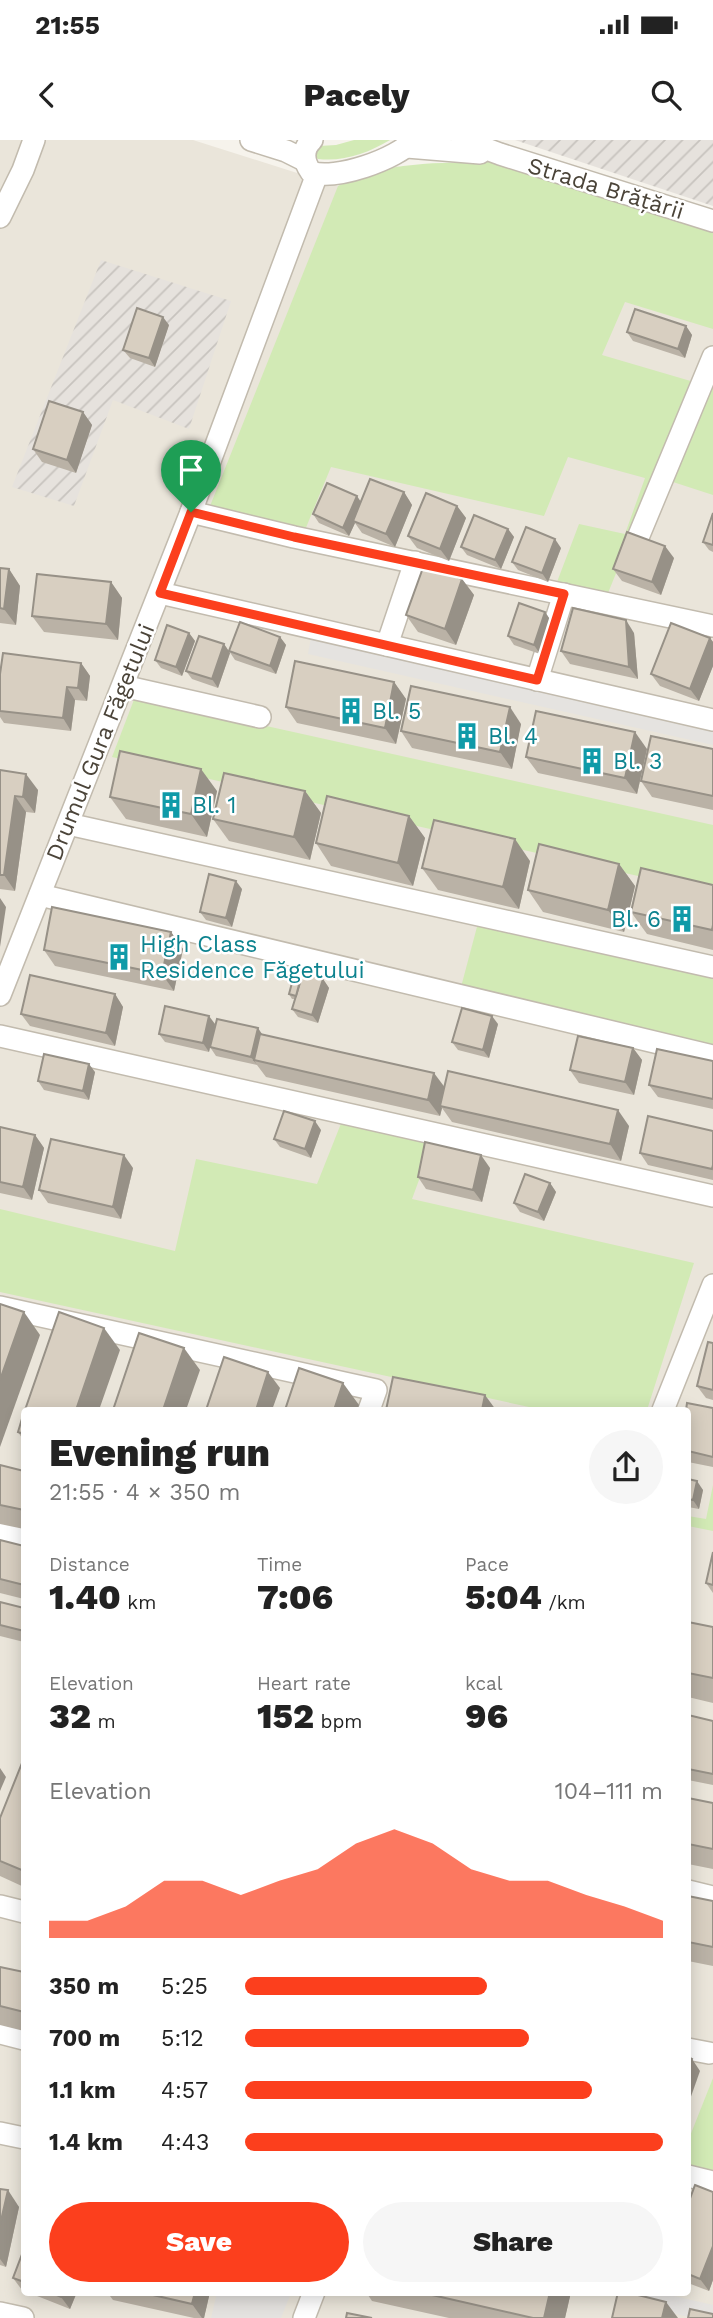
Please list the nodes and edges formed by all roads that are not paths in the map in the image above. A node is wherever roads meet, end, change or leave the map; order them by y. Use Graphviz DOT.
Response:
graph roads {
  1 [pos="34,140"];
  2 [pos="51,140"];
  3 [pos="251,140"];
  4 [pos="461,140"];
  5 [pos="410,144"];
  6 [pos="500,154"];
  7 [pos="311,158"];
  8 [pos="23,170"];
  9 [pos="0,217"];
  10 [pos="713,221"];
  11 [pos="713,357"];
  12 [pos="191,512"];
  13 [pos="637,540"];
  14 [pos="415,562"];
  15 [pos="160,593"];
  16 [pos="564,594"];
  17 [pos="713,626"];
  18 [pos="387,645"];
  19 [pos="537,680"];
  20 [pos="123,686"];
  21 [pos="260,717"];
  22 [pos="713,720"];
  23 [pos="68,824"];
  24 [pos="40,895"];
  25 [pos="713,967"];
  26 [pos="0,995"];
  27 [pos="0,1035"];
  28 [pos="713,1056"];
  29 [pos="713,1196"];
  30 [pos="711,1296"];
  31 [pos="0,1307"];
  32 [pos="691,1404"];
  33 [pos="666,1405"];
  34 [pos="370,1407"];
  35 [pos="0,1534"];
  36 [pos="21,1538"];
  37 [pos="691,1892"];
  38 [pos="713,1896"];
  39 [pos="0,1906"];
  40 [pos="21,1911"];
  41 [pos="0,2033"];
  42 [pos="21,2038"];
  43 [pos="0,2133"];
  44 [pos="21,2137"];
  45 [pos="691,2177"];
  46 [pos="713,2182"];
  47 [pos="312,2296"];
  48 [pos="0,2313"];
  49 [pos="23,2318"];
  50 [pos="304,2318"];
  1 -- 8 [label="street"];
  2 -- 8 [label="street"];
  3 -- 7 [label="street"];
  4 -- 6 [label="street, Strada Brățării"];
  5 -- 6 [label="street, Strada Brățării"];
  5 -- 7 [label="street"];
  6 -- 10 [label="street, Strada Brățării"];
  7 -- 12 [label="street, Drumul Gura Făgetului"];
  8 -- 9 [label="street"];
  11 -- 13 [label="street"];
  12 -- 14 [label="street"];
  12 -- 15 [label="street, Drumul Gura Făgetului"];
  14 -- 16 [label="street"];
  14 -- 18 [label="street"];
  15 -- 18 [label="street"];
  15 -- 20 [label="street, Drumul Gura Făgetului"];
  16 -- 17 [label="street"];
  16 -- 19 [label="street"];
  18 -- 19 [label="street"];
  19 -- 22 [label="street"];
  20 -- 21 [label="street"];
  20 -- 23 [label="street, Drumul Gura Făgetului"];
  23 -- 24 [label="street, Drumul Gura Făgetului"];
  23 -- 25 [label="street"];
  24 -- 26 [label="street, Drumul Gura Făgetului"];
  24 -- 28 [label="street"];
  27 -- 29 [label="street"];
  30 -- 33 [label="street"];
  31 -- 34 [label="street"];
  32 -- 33 [label="street"];
  35 -- 36 [label="street"];
  37 -- 38 [label="street"];
  39 -- 40 [label="street"];
  41 -- 42 [label="street"];
  43 -- 44 [label="street"];
  45 -- 46 [label="street"];
  47 -- 50 [label="street"];
  48 -- 49 [label="street"];
}
